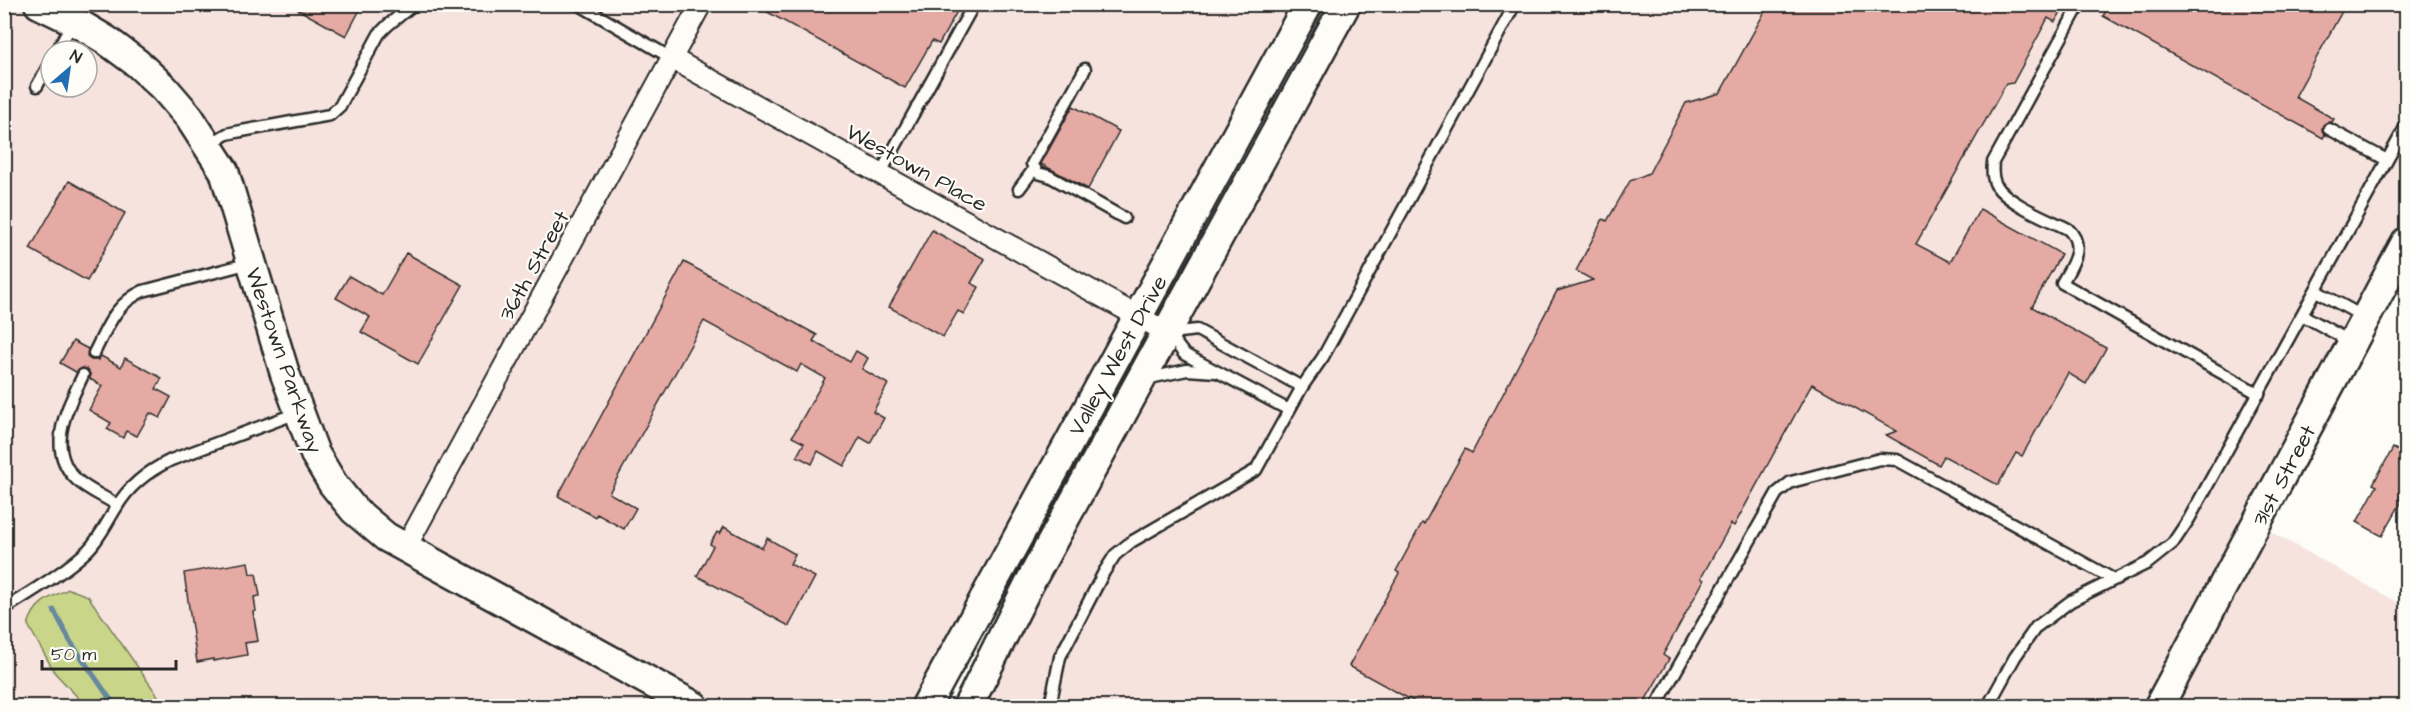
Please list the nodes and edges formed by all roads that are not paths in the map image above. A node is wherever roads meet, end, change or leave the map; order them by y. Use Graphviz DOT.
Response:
graph roads {
  1 [pos="39,4"];
  2 [pos="414,4"];
  3 [pos="578,4"];
  4 [pos="701,4"];
  5 [pos="974,4"];
  6 [pos="1308,4"];
  7 [pos="1346,4"];
  8 [pos="1515,4"];
  9 [pos="2080,4"];
  10 [pos="78,13"];
  11 [pos="64,39"];
  12 [pos="673,59"];
  13 [pos="1085,69"];
  14 [pos="39,82"];
  15 [pos="37,86"];
  16 [pos="2406,126"];
  17 [pos="2329,129"];
  18 [pos="208,145"];
  19 [pos="2387,160"];
  20 [pos="1034,169"];
  21 [pos="880,174"];
  22 [pos="1019,189"];
  23 [pos="1124,218"];
  24 [pos="2406,242"];
  25 [pos="252,262"];
  26 [pos="2316,291"];
  27 [pos="2304,316"];
  28 [pos="1138,317"];
  29 [pos="2366,318"];
  30 [pos="1168,333"];
  31 [pos="2353,343"];
  32 [pos="94,353"];
  33 [pos="1220,373"];
  34 [pos="83,375"];
  35 [pos="1142,380"];
  36 [pos="1302,387"];
  37 [pos="2259,394"];
  38 [pos="1289,410"];
  39 [pos="298,413"];
  40 [pos="117,505"];
  41 [pos="406,547"];
  42 [pos="2113,579"];
  43 [pos="5,608"];
  44 [pos="694,706"];
  45 [pos="926,706"];
  46 [pos="968,706"];
  47 [pos="1050,706"];
  48 [pos="1656,706"];
  49 [pos="1988,706"];
  50 [pos="2159,706"];
  1 -- 10 [label="main road, Westown Parkway"];
  2 -- 18 [label="lane"];
  3 -- 12 [label="lane"];
  4 -- 12 [label="street, 36th Street"];
  5 -- 21 [label="lane"];
  6 -- 28 [label="main road, Valley West Drive"];
  7 -- 30 [label="main road, Valley West Drive"];
  8 -- 36 [label="lane"];
  9 -- 37 [label="lane"];
  10 -- 11 [label="lane"];
  10 -- 18 [label="main road, Westown Parkway"];
  12 -- 21 [label="street, Westown Place"];
  12 -- 41 [label="street, 36th Street"];
  13 -- 20 [label="lane"];
  14 -- 15 [label="lane"];
  16 -- 19 [label="lane"];
  17 -- 19 [label="lane"];
  18 -- 25 [label="main road, Westown Parkway"];
  19 -- 26 [label="lane"];
  20 -- 22 [label="lane"];
  20 -- 23 [label="lane"];
  21 -- 28 [label="street, Westown Place"];
  24 -- 29 [label="main road, 31st Street"];
  25 -- 32 [label="lane"];
  25 -- 39 [label="main road, Westown Parkway"];
  26 -- 27 [label="lane"];
  26 -- 29 [label="lane"];
  27 -- 31 [label="lane"];
  27 -- 37 [label="lane"];
  28 -- 30 [label="street, Westown Place"];
  28 -- 45 [label="main road, Valley West Drive"];
  29 -- 31 [label="main road, 31st Street"];
  30 -- 33 [label="lane"];
  30 -- 35 [label="main road, Valley West Drive"];
  30 -- 36 [label="lane"];
  31 -- 50 [label="main road, 31st Street"];
  33 -- 35 [label="lane"];
  33 -- 38 [label="lane"];
  34 -- 40 [label="lane"];
  35 -- 46 [label="main road, Valley West Drive"];
  36 -- 38 [label="lane"];
  37 -- 42 [label="lane"];
  38 -- 47 [label="lane"];
  39 -- 40 [label="lane"];
  39 -- 41 [label="main road, Westown Parkway"];
  40 -- 43 [label="lane"];
  41 -- 44 [label="main road, Westown Parkway"];
  42 -- 48 [label="lane"];
  42 -- 49 [label="lane"];
}
